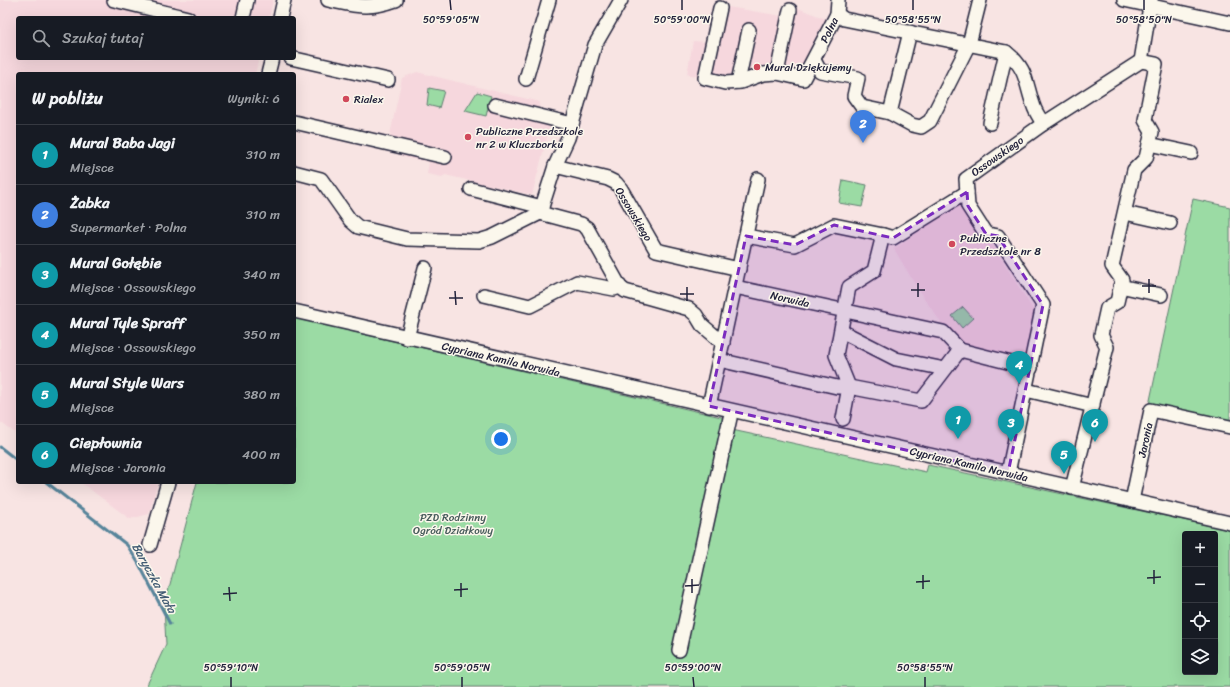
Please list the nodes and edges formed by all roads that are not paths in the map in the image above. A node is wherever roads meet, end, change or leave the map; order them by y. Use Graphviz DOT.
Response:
graph roads {
  1 [pos="114,0"];
  2 [pos="247,0"];
  3 [pos="284,0"];
  4 [pos="328,0"];
  5 [pos="396,0"];
  6 [pos="549,0"];
  7 [pos="621,0"];
  8 [pos="838,0"];
  9 [pos="980,0"];
  10 [pos="1124,0"];
  11 [pos="1150,3"];
  12 [pos="158,5"];
  13 [pos="720,8"];
  14 [pos="790,10"];
  15 [pos="837,14"];
  16 [pos="183,16"];
  17 [pos="243,16"];
  18 [pos="280,16"];
  19 [pos="1230,23"];
  20 [pos="749,30"];
  21 [pos="910,32"];
  22 [pos="969,44"];
  23 [pos="1006,52"];
  24 [pos="296,59"];
  25 [pos="272,60"];
  26 [pos="814,60"];
  27 [pos="1141,61"];
  28 [pos="268,72"];
  29 [pos="777,73"];
  30 [pos="526,79"];
  31 [pos="388,80"];
  32 [pos="738,82"];
  33 [pos="495,105"];
  34 [pos="890,113"];
  35 [pos="296,122"];
  36 [pos="990,123"];
  37 [pos="572,124"];
  38 [pos="1043,124"];
  39 [pos="1149,144"];
  40 [pos="1191,153"];
  41 [pos="445,157"];
  42 [pos="555,166"];
  43 [pos="296,173"];
  44 [pos="758,179"];
  45 [pos="472,189"];
  46 [pos="967,192"];
  47 [pos="541,210"];
  48 [pos="1125,213"];
  49 [pos="1170,223"];
  50 [pos="746,236"];
  51 [pos="883,236"];
  52 [pos="425,268"];
  53 [pos="739,269"];
  54 [pos="620,286"];
  55 [pos="1120,286"];
  56 [pos="735,287"];
  57 [pos="484,295"];
  58 [pos="1161,295"];
  59 [pos="296,311"];
  60 [pos="844,312"];
  61 [pos="841,331"];
  62 [pos="407,338"];
  63 [pos="722,343"];
  64 [pos="960,350"];
  65 [pos="719,360"];
  66 [pos="1031,368"];
  67 [pos="944,369"];
  68 [pos="849,386"];
  69 [pos="1026,390"];
  70 [pos="709,406"];
  71 [pos="1093,406"];
  72 [pos="730,418"];
  73 [pos="842,419"];
  74 [pos="1230,427"];
  75 [pos="1008,473"];
  76 [pos="167,484"];
  77 [pos="1072,488"];
  78 [pos="1132,501"];
  79 [pos="1230,523"];
  80 [pos="150,545"];
  81 [pos="679,650"];
  1 -- 12 [label="street"];
  2 -- 17 [label="street"];
  3 -- 18 [label="street"];
  4 -- 5 [label="street"];
  6 -- 30 [label="street"];
  7 -- 37 [label="street"];
  8 -- 15 [label="street, Polna"];
  9 -- 22 [label="street"];
  10 -- 11 [label="street"];
  11 -- 19 [label="street"];
  11 -- 27 [label="street"];
  12 -- 16 [label="street"];
  13 -- 32 [label="street"];
  14 -- 29 [label="street"];
  15 -- 21 [label="street"];
  15 -- 26 [label="street, Polna"];
  20 -- 32 [label="street"];
  21 -- 22 [label="street"];
  21 -- 34 [label="street"];
  22 -- 23 [label="street"];
  22 -- 34 [label="street"];
  23 -- 36 [label="street"];
  23 -- 38 [label="street"];
  24 -- 31 [label="street"];
  25 -- 28 [label="street"];
  26 -- 29 [label="street, Polna"];
  26 -- 34 [label="street"];
  27 -- 38 [label="street, Ossowskiego"];
  27 -- 39 [label="street"];
  29 -- 32 [label="street"];
  33 -- 37 [label="street"];
  35 -- 41 [label="street"];
  37 -- 42 [label="street"];
  38 -- 46 [label="street, Ossowskiego"];
  39 -- 40 [label="street"];
  39 -- 48 [label="street"];
  42 -- 47 [label="street"];
  42 -- 53 [label="street, Ossowskiego"];
  43 -- 47 [label="street"];
  44 -- 50 [label="street"];
  45 -- 47 [label="street"];
  46 -- 51 [label="street"];
  46 -- 66 [label="street, Ossowskiego"];
  47 -- 54 [label="street"];
  48 -- 49 [label="street"];
  48 -- 55 [label="street"];
  50 -- 51 [label="street"];
  50 -- 53 [label="street"];
  51 -- 60 [label="street"];
  52 -- 62 [label="street"];
  53 -- 56 [label="street"];
  54 -- 57 [label="street"];
  54 -- 63 [label="street"];
  55 -- 58 [label="street"];
  55 -- 71 [label="street"];
  56 -- 60 [label="street, Norwida"];
  56 -- 63 [label="street"];
  59 -- 62 [label="street, Cypriana Kamila Norwida"];
  60 -- 61 [label="street"];
  60 -- 64 [label="street, Norwida"];
  61 -- 67 [label="street"];
  61 -- 68 [label="street"];
  62 -- 70 [label="street, Cypriana Kamila Norwida"];
  63 -- 65 [label="street"];
  64 -- 66 [label="street"];
  64 -- 67 [label="street"];
  65 -- 68 [label="street"];
  65 -- 70 [label="street"];
  66 -- 69 [label="street, Ossowskiego"];
  67 -- 68 [label="street"];
  68 -- 73 [label="street"];
  69 -- 71 [label="street"];
  69 -- 75 [label="street, Ossowskiego"];
  70 -- 75 [label="street, Cypriana Kamila Norwida"];
  71 -- 77 [label="street"];
  72 -- 81 [label="street"];
  74 -- 78 [label="street, Jaronia"];
  75 -- 77 [label="street, Cypriana Kamila Norwida"];
  76 -- 80 [label="street"];
  77 -- 78 [label="street, Cypriana Kamila Norwida"];
  78 -- 79 [label="street, Cypriana Kamila Norwida"];
}
